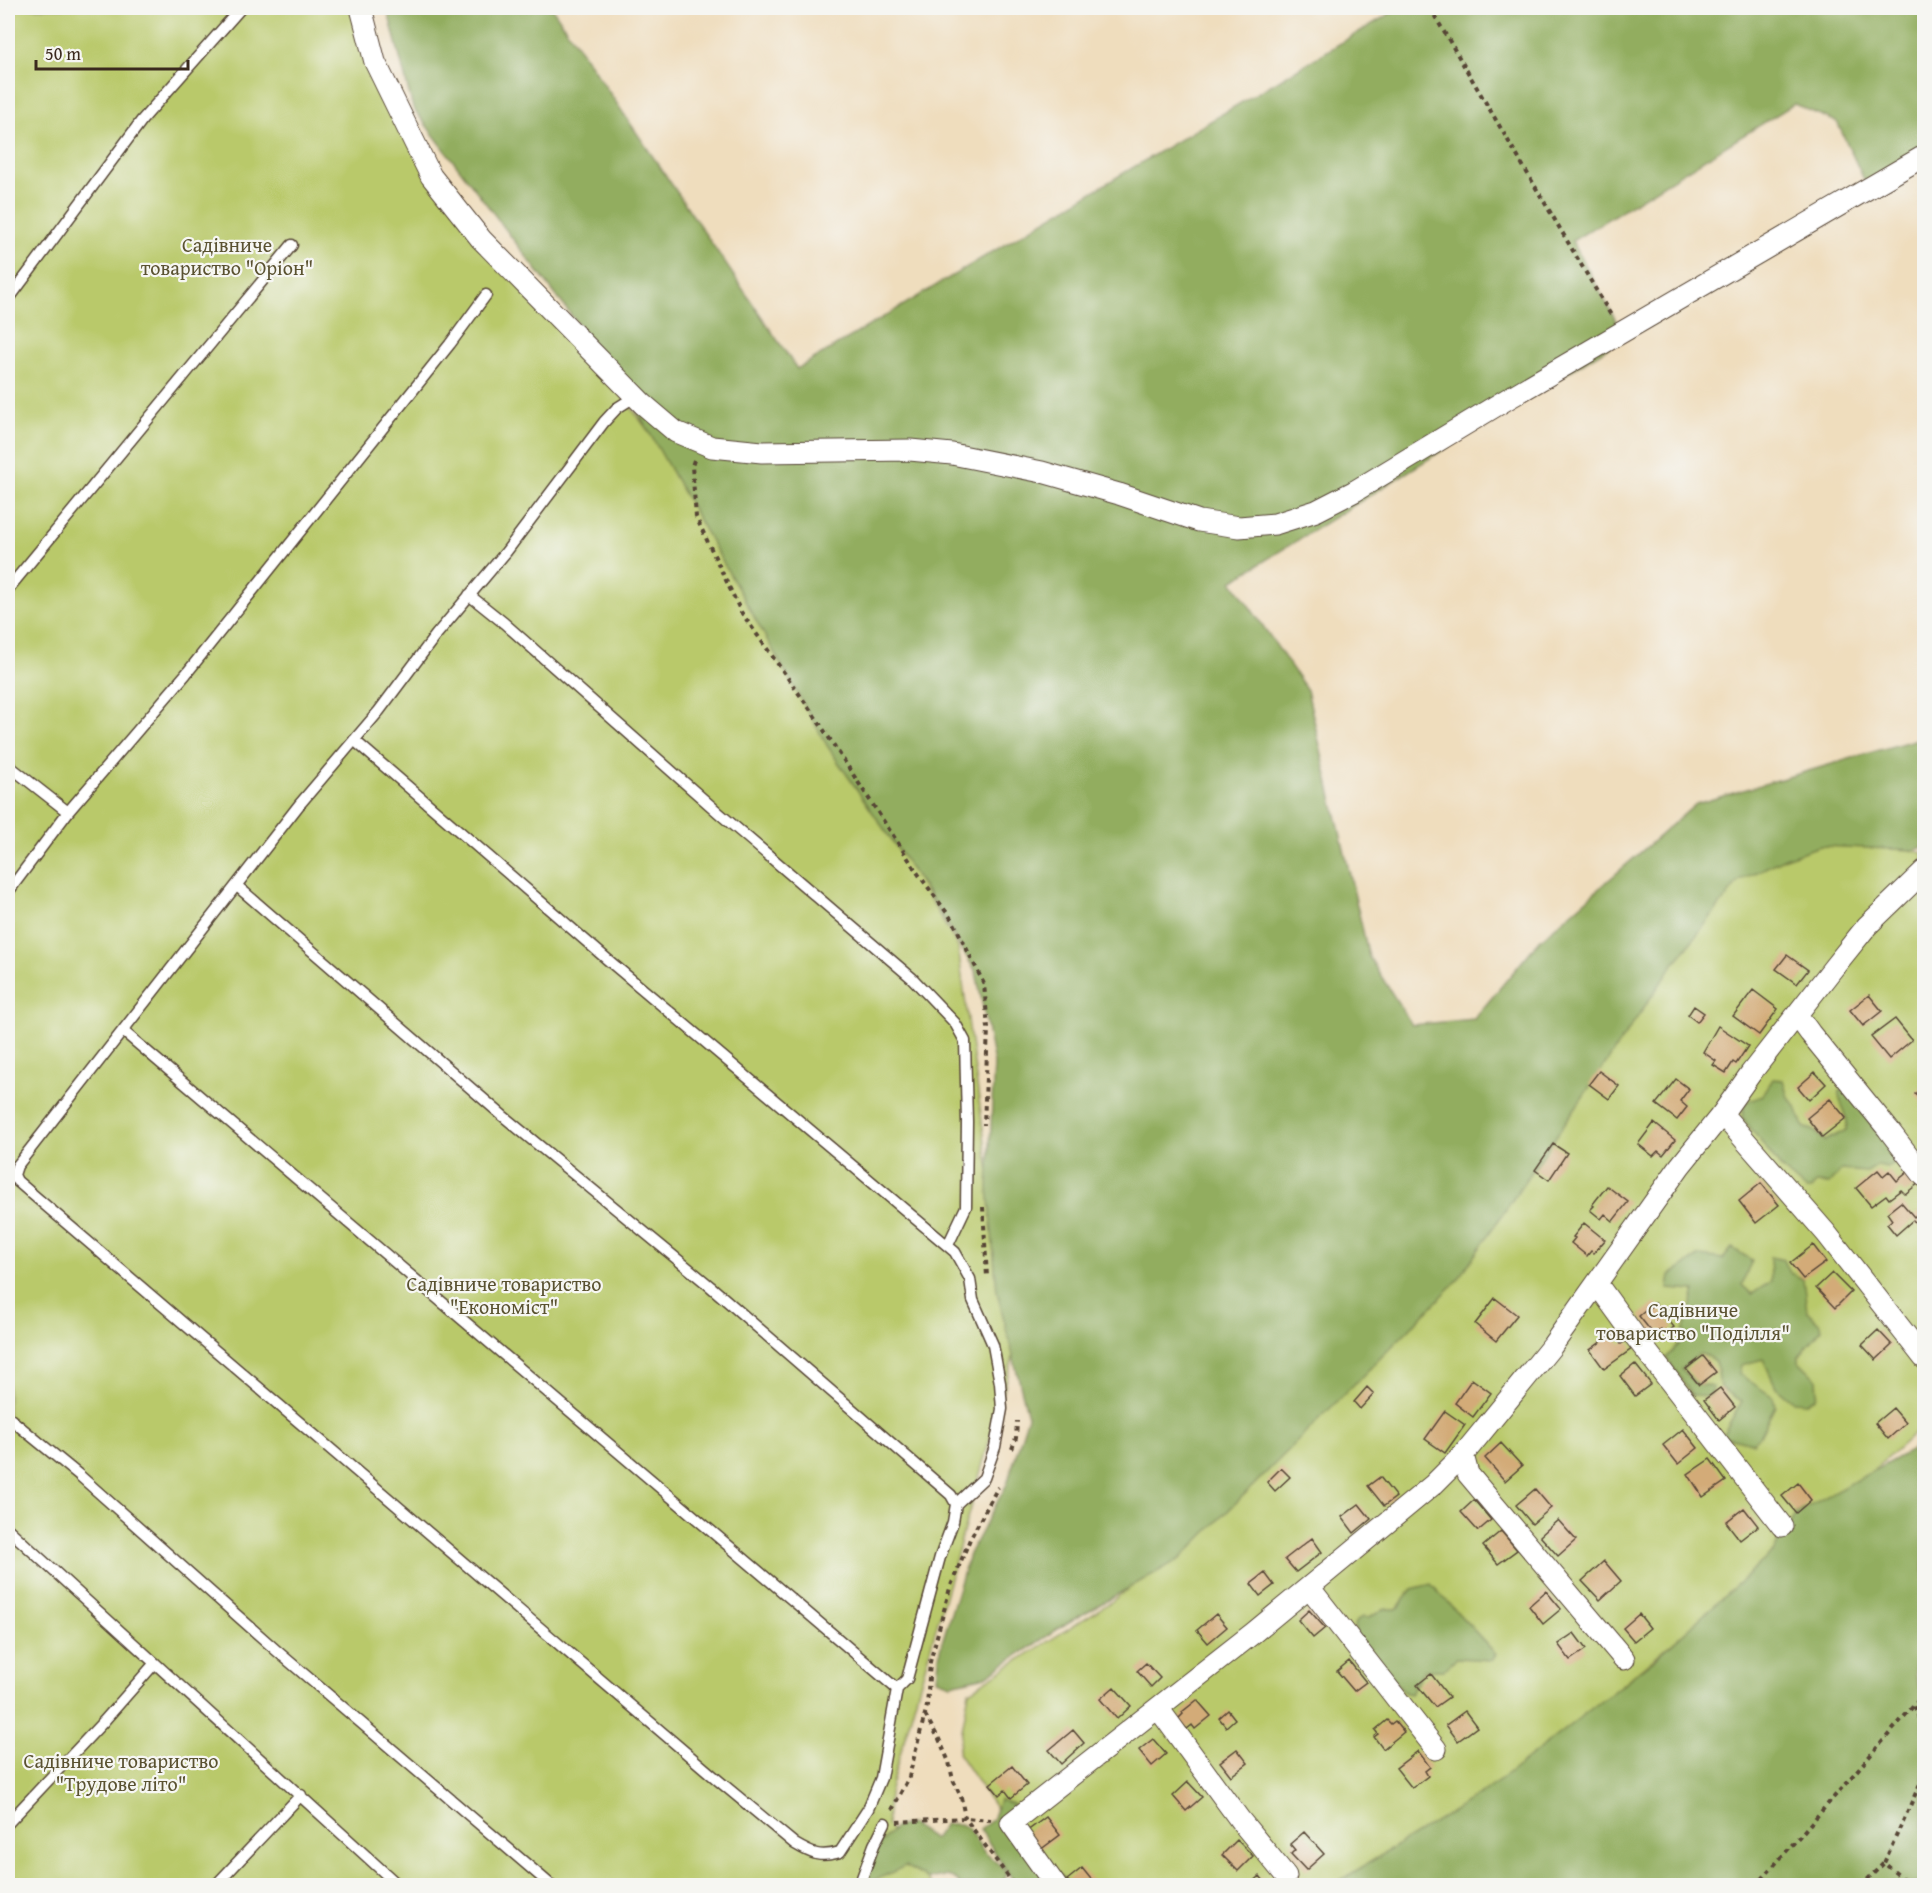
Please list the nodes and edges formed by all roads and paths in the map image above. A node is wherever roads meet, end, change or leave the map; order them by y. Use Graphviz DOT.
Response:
graph roads {
  1 [pos="241,8"];
  2 [pos="361,8"];
  3 [pos="1430,8"];
  4 [pos="1924,156"];
  5 [pos="292,246"];
  6 [pos="486,295"];
  7 [pos="8,300"];
  8 [pos="1621,333"];
  9 [pos="636,396"];
  10 [pos="700,442"];
  11 [pos="8,589"];
  12 [pos="469,596"];
  13 [pos="354,740"];
  14 [pos="8,765"];
  15 [pos="68,812"];
  16 [pos="1922,879"];
  17 [pos="237,886"];
  18 [pos="8,892"];
  19 [pos="1797,1015"];
  20 [pos="123,1031"];
  21 [pos="1722,1114"];
  22 [pos="984,1128"];
  23 [pos="1924,1176"];
  24 [pos="982,1197"];
  25 [pos="948,1245"];
  26 [pos="1597,1284"];
  27 [pos="987,1287"];
  28 [pos="1924,1358"];
  29 [pos="1018,1415"];
  30 [pos="8,1417"];
  31 [pos="1463,1455"];
  32 [pos="1008,1459"];
  33 [pos="1001,1481"];
  34 [pos="956,1504"];
  35 [pos="1782,1526"];
  36 [pos="8,1529"];
  37 [pos="1309,1587"];
  38 [pos="1624,1659"];
  39 [pos="155,1663"];
  40 [pos="897,1689"];
  41 [pos="1924,1694"];
  42 [pos="1915,1706"];
  43 [pos="1158,1708"];
  44 [pos="925,1714"];
  45 [pos="1924,1734"];
  46 [pos="1436,1749"];
  47 [pos="1924,1775"];
  48 [pos="301,1795"];
  49 [pos="965,1818"];
  50 [pos="885,1822"];
  51 [pos="1011,1822"];
  52 [pos="8,1823"];
  53 [pos="1884,1863"];
  54 [pos="1286,1876"];
  55 [pos="215,1886"];
  56 [pos="399,1886"];
  57 [pos="552,1886"];
  58 [pos="859,1886"];
  59 [pos="1015,1886"];
  60 [pos="1056,1886"];
  61 [pos="1756,1886"];
  62 [pos="1861,1886"];
  63 [pos="1911,1886"];
  1 -- 7 [label="lane"];
  2 -- 9 [label="street"];
  3 -- 8 [label="path"];
  4 -- 8 [label="street"];
  5 -- 11 [label="lane"];
  6 -- 15 [label="lane"];
  8 -- 10 [label="street"];
  9 -- 10 [label="street"];
  9 -- 12 [label="lane"];
  10 -- 22 [label="path"];
  12 -- 13 [label="lane"];
  12 -- 25 [label="lane"];
  13 -- 17 [label="lane"];
  13 -- 25 [label="lane"];
  14 -- 15 [label="lane"];
  15 -- 18 [label="lane"];
  16 -- 19 [label="street"];
  17 -- 20 [label="lane"];
  17 -- 34 [label="lane"];
  19 -- 21 [label="street"];
  19 -- 23 [label="street"];
  20 -- 40 [label="lane"];
  20 -- 40 [label="lane"];
  21 -- 26 [label="street"];
  21 -- 28 [label="street"];
  24 -- 27 [label="path"];
  25 -- 34 [label="lane"];
  26 -- 31 [label="street"];
  26 -- 35 [label="street"];
  29 -- 32 [label="path"];
  30 -- 57 [label="lane"];
  31 -- 37 [label="street"];
  31 -- 38 [label="street"];
  33 -- 44 [label="path"];
  34 -- 40 [label="lane"];
  36 -- 39 [label="lane"];
  37 -- 43 [label="street"];
  37 -- 46 [label="street"];
  39 -- 48 [label="lane"];
  39 -- 52 [label="lane"];
  41 -- 42 [label="path"];
  42 -- 45 [label="path"];
  42 -- 61 [label="path"];
  43 -- 51 [label="street"];
  43 -- 54 [label="street"];
  44 -- 49 [label="path"];
  44 -- 50 [label="path"];
  47 -- 53 [label="path"];
  48 -- 55 [label="lane"];
  48 -- 56 [label="lane"];
  49 -- 50 [label="path"];
  49 -- 51 [label="path"];
  49 -- 59 [label="path"];
  50 -- 58 [label="lane"];
  51 -- 60 [label="street"];
  53 -- 62 [label="path"];
  53 -- 63 [label="path"];
}
